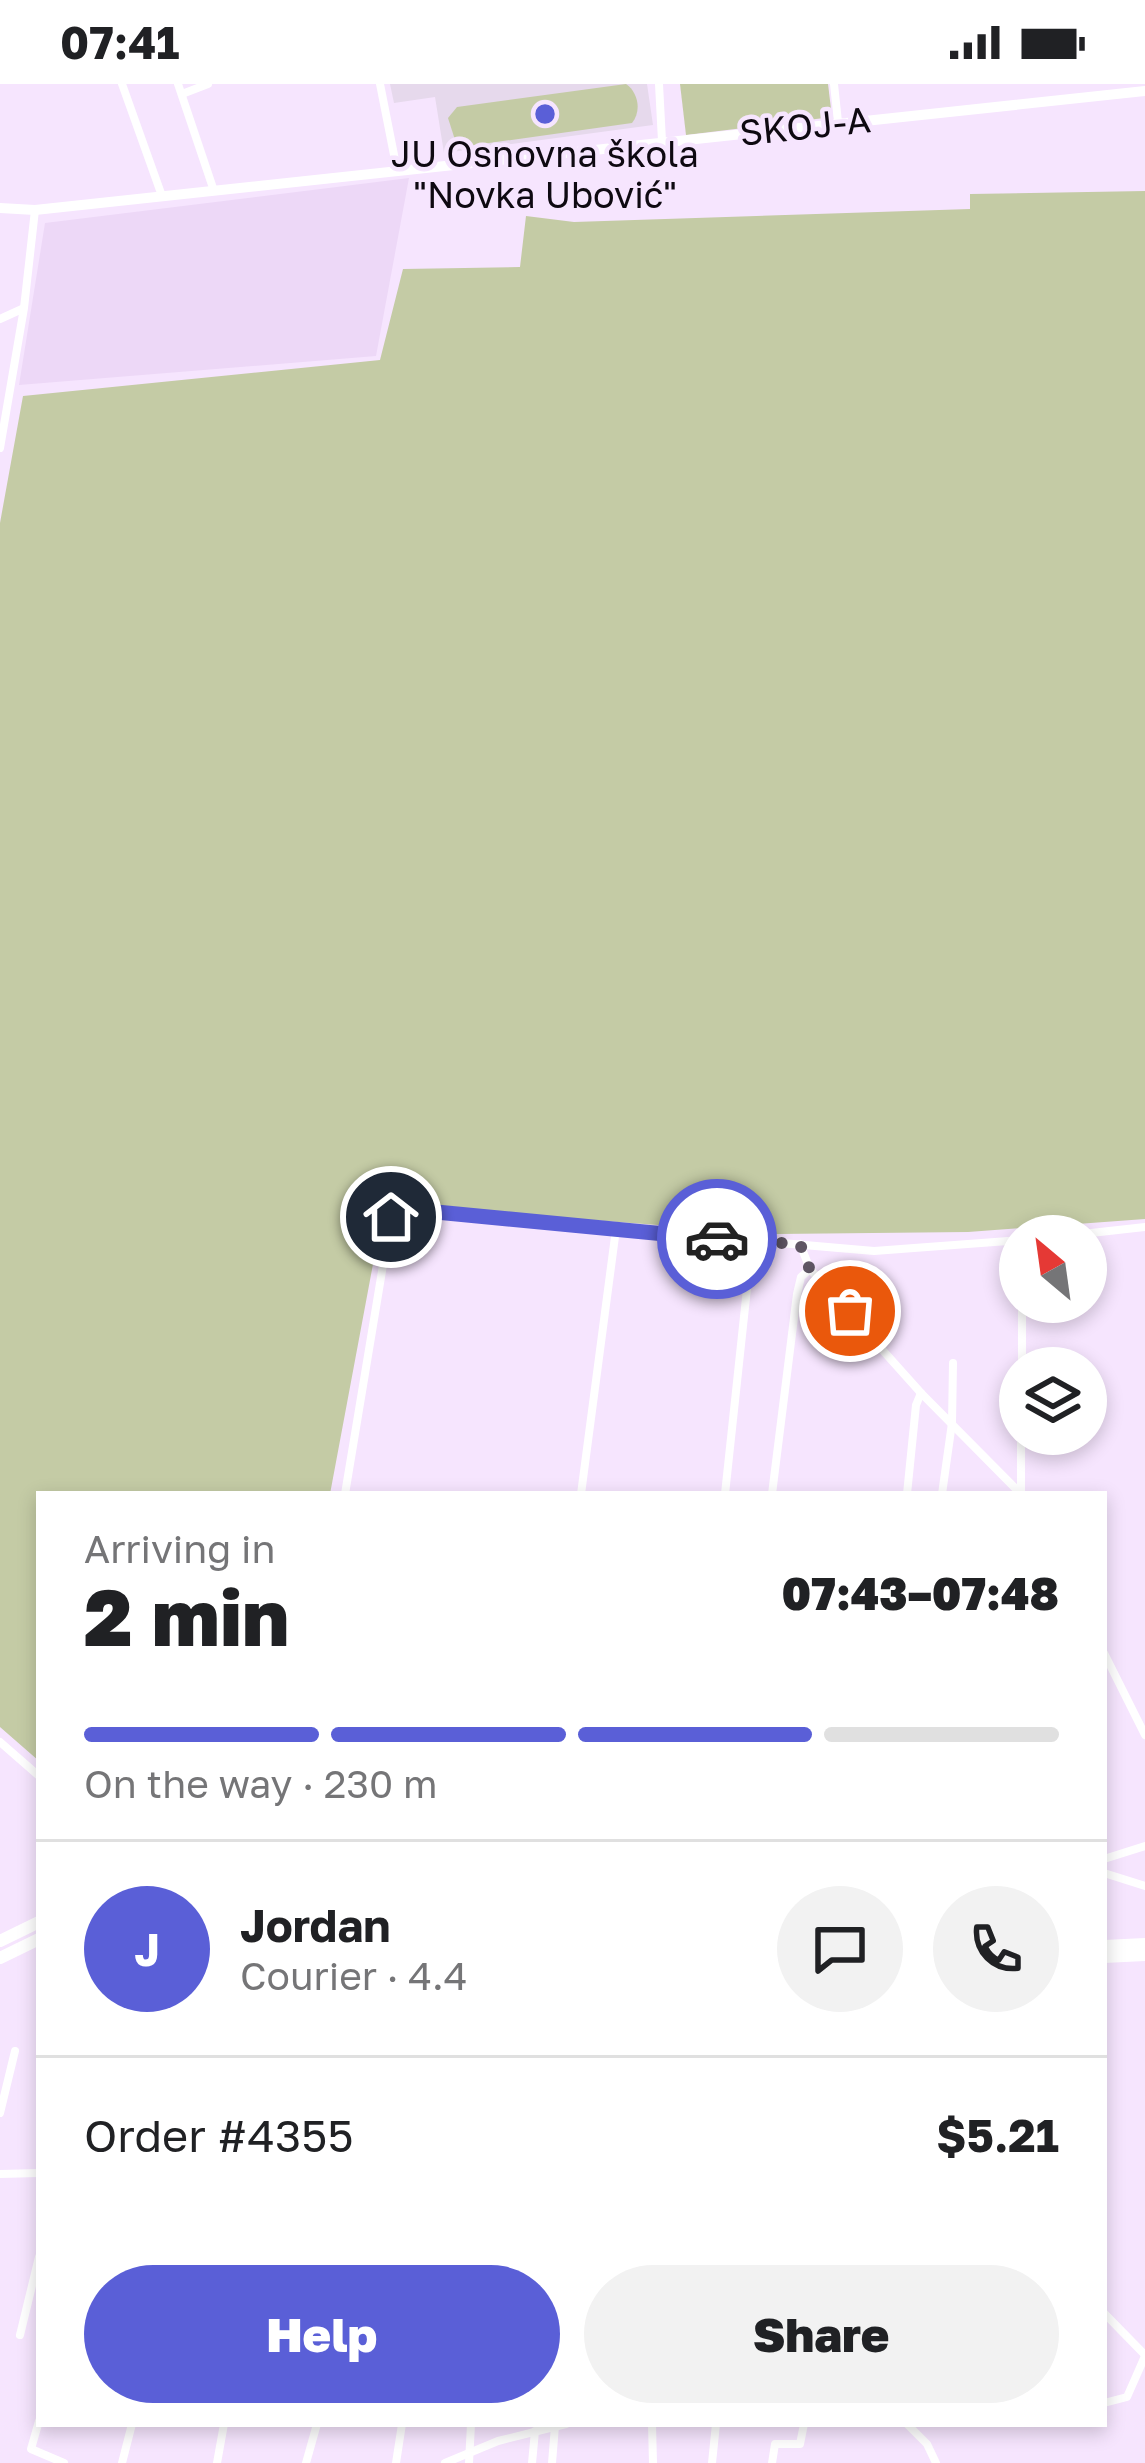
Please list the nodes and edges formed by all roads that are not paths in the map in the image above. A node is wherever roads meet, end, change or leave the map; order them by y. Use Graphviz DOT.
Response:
graph roads {
  1 [pos="122,84"];
  2 [pos="208,84"];
  3 [pos="380,84"];
  4 [pos="659,84"];
  5 [pos="833,84"];
  6 [pos="180,89"];
  7 [pos="1102,90"];
  8 [pos="1145,91"];
  9 [pos="838,122"];
  10 [pos="662,141"];
  11 [pos="397,170"];
  12 [pos="214,191"];
  13 [pos="163,196"];
  14 [pos="0,208"];
  15 [pos="35,210"];
  16 [pos="24,308"];
  17 [pos="0,320"];
  18 [pos="0,448"];
  19 [pos="1145,1227"];
  20 [pos="616,1229"];
  21 [pos="1107,1231"];
  22 [pos="999,1242"];
  23 [pos="752,1243"];
  24 [pos="800,1244"];
  25 [pos="810,1270"];
  26 [pos="953,1363"];
  27 [pos="921,1394"];
  28 [pos="952,1423"];
  29 [pos="1021,1455"];
  30 [pos="345,1491"];
  31 [pos="581,1491"];
  32 [pos="724,1491"];
  33 [pos="772,1491"];
  34 [pos="907,1491"];
  35 [pos="942,1491"];
  36 [pos="1018,1491"];
  37 [pos="1021,1491"];
  38 [pos="1107,1659"];
  39 [pos="1145,1735"];
  40 [pos="0,1742"];
  41 [pos="36,1772"];
  42 [pos="1145,1846"];
  43 [pos="1107,1858"];
  44 [pos="1107,1874"];
  45 [pos="1145,1886"];
  46 [pos="36,1923"];
  47 [pos="0,1941"];
  48 [pos="36,1941"];
  49 [pos="1145,1944"];
  50 [pos="1107,1946"];
  51 [pos="1145,1954"];
  52 [pos="1107,1957"];
  53 [pos="0,1958"];
  54 [pos="15,2050"];
  55 [pos="0,2113"];
  56 [pos="36,2173"];
  57 [pos="0,2174"];
  58 [pos="36,2269"];
  59 [pos="1107,2316"];
  60 [pos="20,2335"];
  61 [pos="1145,2355"];
  62 [pos="1107,2402"];
  63 [pos="37,2427"];
  64 [pos="131,2427"];
  65 [pos="223,2427"];
  66 [pos="316,2427"];
  67 [pos="402,2427"];
  68 [pos="471,2427"];
  69 [pos="552,2427"];
  70 [pos="560,2427"];
  71 [pos="652,2427"];
  72 [pos="716,2427"];
  73 [pos="803,2427"];
  74 [pos="910,2427"];
  75 [pos="535,2431"];
  76 [pos="469,2458"];
  77 [pos="64,2463"];
  78 [pos="122,2463"];
  79 [pos="217,2463"];
  80 [pos="306,2463"];
  81 [pos="396,2463"];
  82 [pos="445,2463"];
  83 [pos="532,2463"];
  84 [pos="553,2463"];
  85 [pos="653,2463"];
  86 [pos="712,2463"];
  87 [pos="772,2463"];
  88 [pos="936,2463"];
  1 -- 13 [label="street"];
  2 -- 6 [label="street"];
  3 -- 11 [label="street"];
  4 -- 10 [label="street"];
  5 -- 9 [label="street"];
  6 -- 12 [label="street"];
  7 -- 8 [label="main road, SKOJ-A"];
  7 -- 9 [label="main road, SKOJ-A"];
  9 -- 10 [label="main road, SKOJ-A"];
  10 -- 11 [label="main road, SKOJ-A"];
  11 -- 12 [label="main road, SKOJ-A"];
  12 -- 13 [label="main road, SKOJ-A"];
  13 -- 15 [label="main road, SKOJ-A"];
  14 -- 15 [label="main road, SKOJ-A"];
  15 -- 16 [label="street"];
  16 -- 17 [label="street"];
  16 -- 18 [label="street"];
  19 -- 21 [label="street"];
  20 -- 23 [label="street"];
  20 -- 30 [label="street"];
  20 -- 31 [label="street"];
  22 -- 24 [label="street"];
  23 -- 24 [label="street"];
  23 -- 32 [label="street"];
  24 -- 25 [label="street"];
  25 -- 27 [label="street"];
  25 -- 33 [label="street"];
  26 -- 28 [label="street"];
  27 -- 28 [label="street"];
  27 -- 34 [label="street"];
  28 -- 35 [label="street"];
  28 -- 36 [label="street"];
  29 -- 37 [label="street"];
  38 -- 39 [label="street"];
  40 -- 41 [label="street"];
  42 -- 43 [label="street"];
  44 -- 45 [label="street"];
  46 -- 47 [label="main road"];
  48 -- 53 [label="main road"];
  49 -- 50 [label="main road"];
  51 -- 52 [label="main road"];
  54 -- 55 [label="street"];
  56 -- 57 [label="street"];
  58 -- 60 [label="street"];
  59 -- 61 [label="street"];
  61 -- 62 [label="street"];
  63 -- 77 [label="street"];
  64 -- 78 [label="street"];
  65 -- 79 [label="street"];
  66 -- 80 [label="street"];
  67 -- 81 [label="street"];
  68 -- 76 [label="street"];
  69 -- 75 [label="street"];
  70 -- 84 [label="street"];
  71 -- 85 [label="street"];
  72 -- 86 [label="street"];
  73 -- 87 [label="street"];
  74 -- 88 [label="street"];
  75 -- 76 [label="street"];
  75 -- 83 [label="street"];
  76 -- 82 [label="street"];
}
